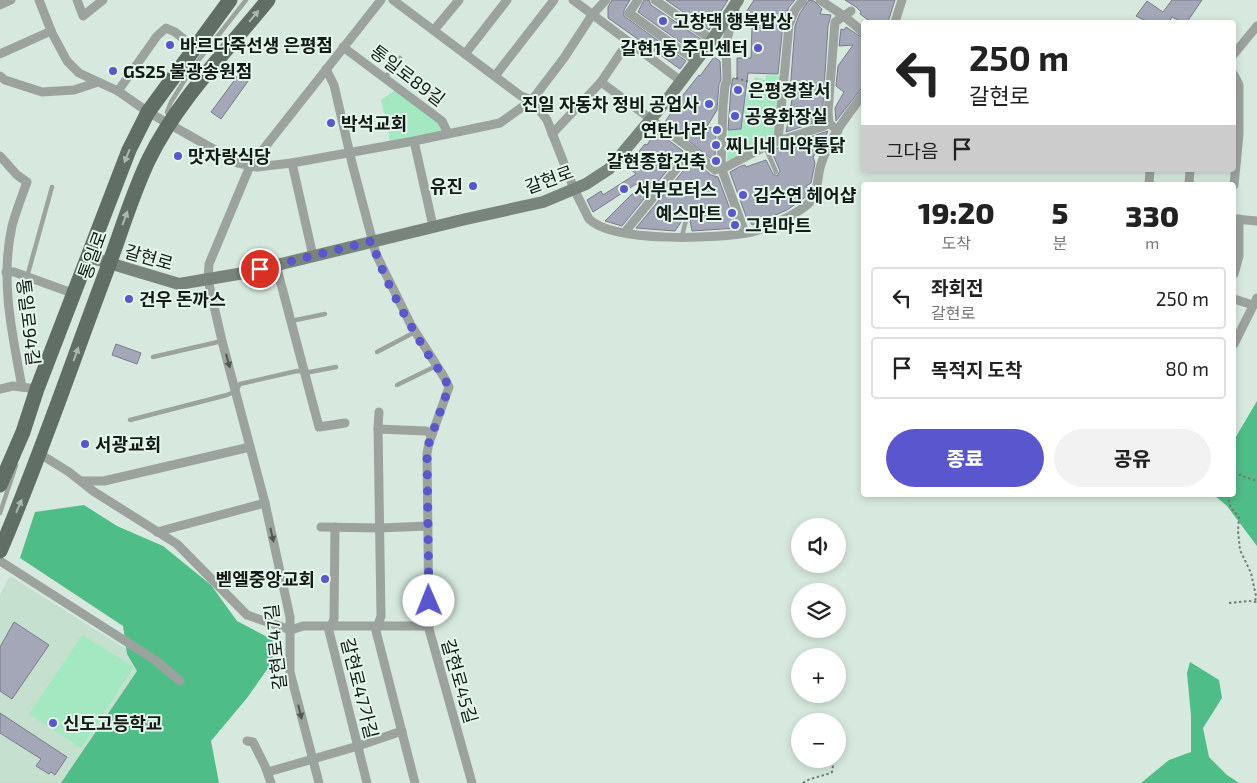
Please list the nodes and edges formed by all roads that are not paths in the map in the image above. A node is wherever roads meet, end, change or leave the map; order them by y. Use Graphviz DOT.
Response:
graph roads {
  1 [pos="11,0"];
  2 [pos="39,0"];
  3 [pos="77,0"];
  4 [pos="104,0"];
  5 [pos="235,0"];
  6 [pos="246,0"];
  7 [pos="268,0"];
  8 [pos="381,0"];
  9 [pos="394,0"];
  10 [pos="458,0"];
  11 [pos="507,0"];
  12 [pos="554,0"];
  13 [pos="572,0"];
  14 [pos="606,0"];
  15 [pos="638,0"];
  16 [pos="655,0"];
  17 [pos="738,0"];
  18 [pos="803,0"];
  19 [pos="820,0"];
  20 [pos="902,0"];
  21 [pos="0,5"];
  22 [pos="226,6"];
  23 [pos="848,13"];
  24 [pos="592,15"];
  25 [pos="897,20"];
  26 [pos="1257,26"];
  27 [pos="861,29"];
  28 [pos="434,30"];
  29 [pos="51,31"];
  30 [pos="712,40"];
  31 [pos="628,42"];
  32 [pos="343,47"];
  33 [pos="195,48"];
  34 [pos="1236,52"];
  35 [pos="0,54"];
  36 [pos="465,54"];
  37 [pos="400,58"];
  38 [pos="696,60"];
  39 [pos="326,69"];
  40 [pos="0,76"];
  41 [pos="495,76"];
  42 [pos="385,78"];
  43 [pos="1236,79"];
  44 [pos="681,81"];
  45 [pos="98,82"];
  46 [pos="601,82"];
  47 [pos="118,91"];
  48 [pos="861,97"];
  49 [pos="532,100"];
  50 [pos="148,112"];
  51 [pos="650,120"];
  52 [pos="830,123"];
  53 [pos="170,124"];
  54 [pos="838,131"];
  55 [pos="448,134"];
  56 [pos="552,134"];
  57 [pos="414,141"];
  58 [pos="778,141"];
  59 [pos="765,146"];
  60 [pos="692,150"];
  61 [pos="350,152"];
  62 [pos="0,156"];
  63 [pos="292,163"];
  64 [pos="1236,165"];
  65 [pos="250,166"];
  66 [pos="721,168"];
  67 [pos="776,172"];
  68 [pos="52,187"];
  69 [pos="575,191"];
  70 [pos="694,209"];
  71 [pos="1236,219"];
  72 [pos="1257,222"];
  73 [pos="434,226"];
  74 [pos="625,232"];
  75 [pos="743,233"];
  76 [pos="685,238"];
  77 [pos="372,241"];
  78 [pos="313,256"];
  79 [pos="89,257"];
  80 [pos="109,264"];
  81 [pos="276,265"];
  82 [pos="1236,267"];
  83 [pos="6,272"];
  84 [pos="27,277"];
  85 [pos="208,280"];
  86 [pos="75,294"];
  87 [pos="1236,299"];
  88 [pos="1255,301"];
  89 [pos="325,314"];
  90 [pos="291,322"];
  91 [pos="415,332"];
  92 [pos="1236,340"];
  93 [pos="222,341"];
  94 [pos="377,352"];
  95 [pos="152,357"];
  96 [pos="436,366"];
  97 [pos="336,368"];
  98 [pos="304,371"];
  99 [pos="397,385"];
  100 [pos="22,387"];
  101 [pos="0,389"];
  102 [pos="37,389"];
  103 [pos="236,391"];
  104 [pos="379,412"];
  105 [pos="130,420"];
  106 [pos="344,423"];
  107 [pos="378,430"];
  108 [pos="23,432"];
  109 [pos="432,434"];
  110 [pos="250,447"];
  111 [pos="40,454"];
  112 [pos="81,481"];
  113 [pos="0,485"];
  114 [pos="265,503"];
  115 [pos="0,513"];
  116 [pos="320,526"];
  117 [pos="428,526"];
  118 [pos="335,527"];
  119 [pos="380,528"];
  120 [pos="157,532"];
  121 [pos="0,551"];
  122 [pos="0,561"];
  123 [pos="331,626"];
  124 [pos="378,626"];
  125 [pos="429,626"];
  126 [pos="291,630"];
  127 [pos="180,680"];
  128 [pos="402,731"];
  129 [pos="247,742"];
  130 [pos="358,746"];
  131 [pos="312,759"];
  132 [pos="268,772"];
  133 [pos="270,783"];
  134 [pos="319,783"];
  135 [pos="367,783"];
  136 [pos="415,783"];
  137 [pos="472,783"];
  1 -- 21 [label="street"];
  2 -- 29 [label="street, 통일로89길"];
  3 -- 4 [label="street"];
  5 -- 22 [label="lane"];
  6 -- 53 [label="lane"];
  53 -- 7 [label="main road, 통일로, one-way"];
  8 -- 32 [label="street, 통일로89길"];
  9 -- 28 [label="street"];
  10 -- 28 [label="street"];
  11 -- 36 [label="street"];
  12 -- 41 [label="street"];
  13 -- 24 [label="street"];
  14 -- 24 [label="street, 통일로89길"];
  15 -- 38 [label="street"];
  16 -- 30 [label="street"];
  17 -- 30 [label="main road, 갈현로"];
  17 -- 66 [label="street"];
  18 -- 58 [label="street"];
  19 -- 23 [label="street"];
  20 -- 25 [label="street"];
  22 -- 33 [label="main road, 통일로"];
  23 -- 27 [label="street"];
  23 -- 52 [label="street"];
  24 -- 31 [label="street"];
  24 -- 49 [label="street, 통일로89길"];
  26 -- 34 [label="street"];
  28 -- 36 [label="street"];
  29 -- 35 [label="street"];
  29 -- 45 [label="street, 통일로89길"];
  30 -- 38 [label="main road, 갈현로"];
  31 -- 44 [label="street"];
  31 -- 46 [label="street"];
  32 -- 39 [label="street, 통일로89길"];
  32 -- 42 [label="street, 통일로89길"];
  33 -- 47 [label="street"];
  33 -- 50 [label="main road, 통일로"];
  36 -- 41 [label="street"];
  37 -- 42 [label="lane"];
  38 -- 44 [label="main road, 갈현로"];
  39 -- 61 [label="street"];
  39 -- 65 [label="street, 통일로89길"];
  40 -- 45 [label="street"];
  41 -- 49 [label="street"];
  42 -- 55 [label="street, 통일로89길"];
  43 -- 64 [label="street"];
  44 -- 51 [label="main road, 갈현로"];
  45 -- 47 [label="street, 통일로89길"];
  46 -- 51 [label="street"];
  46 -- 56 [label="street"];
  47 -- 50 [label="street, 통일로89길"];
  48 -- 54 [label="street"];
  49 -- 55 [label="street, 통일로89길"];
  49 -- 56 [label="street"];
  50 -- 53 [label="street, 통일로89길"];
  50 -- 79 [label="main road, 통일로, one-way"];
  51 -- 60 [label="street"];
  51 -- 69 [label="main road, 갈현로"];
  52 -- 54 [label="street"];
  52 -- 58 [label="street"];
  53 -- 65 [label="street, 통일로89길"];
  80 -- 53 [label="main road, 통일로, one-way"];
  54 -- 75 [label="street"];
  55 -- 57 [label="street, 통일로89길"];
  56 -- 69 [label="street"];
  57 -- 61 [label="street, 통일로89길"];
  57 -- 73 [label="street"];
  58 -- 59 [label="street"];
  59 -- 66 [label="street"];
  59 -- 67 [label="lane"];
  60 -- 66 [label="street"];
  60 -- 74 [label="street"];
  61 -- 63 [label="street, 통일로89길"];
  61 -- 77 [label="street"];
  62 -- 83 [label="street, 통일로94길"];
  63 -- 65 [label="street, 통일로89길"];
  63 -- 78 [label="street"];
  65 -- 85 [label="street"];
  66 -- 75 [label="street"];
  68 -- 84 [label="lane"];
  69 -- 73 [label="main road, 갈현로"];
  69 -- 74 [label="street"];
  70 -- 76 [label="lane"];
  71 -- 72 [label="street"];
  71 -- 82 [label="street"];
  73 -- 77 [label="main road, 갈현로"];
  74 -- 76 [label="street"];
  75 -- 76 [label="street"];
  77 -- 78 [label="main road, 갈현로"];
  77 -- 91 [label="street, 갈현로45길"];
  78 -- 81 [label="main road, 갈현로"];
  79 -- 80 [label="main road, 갈현로"];
  79 -- 86 [label="main road, 통일로"];
  80 -- 85 [label="main road, 갈현로"];
  111 -- 80 [label="main road, 통일로, one-way"];
  81 -- 85 [label="main road, 갈현로"];
  81 -- 90 [label="street"];
  83 -- 84 [label="street, 통일로"];
  83 -- 100 [label="street, 통일로94길"];
  84 -- 86 [label="street, 통일로"];
  85 -- 93 [label="street, 갈현로47길"];
  86 -- 102 [label="main road, 통일로"];
  87 -- 88 [label="street"];
  88 -- 92 [label="street"];
  89 -- 90 [label="lane"];
  90 -- 98 [label="street"];
  91 -- 94 [label="lane"];
  91 -- 96 [label="street, 갈현로45길"];
  93 -- 95 [label="lane"];
  93 -- 103 [label="street, 갈현로47길, one-way"];
  96 -- 99 [label="lane"];
  96 -- 109 [label="street, 갈현로45길"];
  97 -- 98 [label="lane"];
  98 -- 103 [label="lane"];
  98 -- 106 [label="street"];
  100 -- 101 [label="street"];
  100 -- 102 [label="street"];
  102 -- 108 [label="main road, 통일로"];
  103 -- 105 [label="lane"];
  103 -- 110 [label="street, 갈현로47길"];
  104 -- 107 [label="street"];
  107 -- 109 [label="street"];
  107 -- 119 [label="street"];
  108 -- 113 [label="main road, 통일로"];
  108 -- 115 [label="lane"];
  109 -- 117 [label="street, 갈현로45길"];
  110 -- 112 [label="street"];
  110 -- 114 [label="street, 갈현로47길"];
  111 -- 112 [label="street"];
  121 -- 111 [label="main road, 통일로, one-way"];
  112 -- 120 [label="street"];
  114 -- 120 [label="street"];
  114 -- 126 [label="street, 갈현로47길, one-way"];
  116 -- 118 [label="street"];
  117 -- 119 [label="street"];
  117 -- 125 [label="street, 갈현로45길"];
  118 -- 119 [label="street"];
  118 -- 123 [label="street, 갈현로47가길"];
  119 -- 124 [label="street"];
  120 -- 126 [label="street"];
  122 -- 127 [label="street"];
  123 -- 124 [label="street"];
  123 -- 126 [label="street"];
  123 -- 130 [label="street, 갈현로47가길"];
  124 -- 125 [label="street"];
  124 -- 128 [label="street"];
  125 -- 137 [label="street, 갈현로45길"];
  126 -- 131 [label="street, 갈현로47길, one-way"];
  128 -- 130 [label="street"];
  128 -- 136 [label="street"];
  129 -- 132 [label="street"];
  130 -- 131 [label="street"];
  130 -- 135 [label="street, 갈현로47가길"];
  131 -- 132 [label="street"];
  131 -- 134 [label="street, 갈현로47길"];
  132 -- 133 [label="street"];
}
